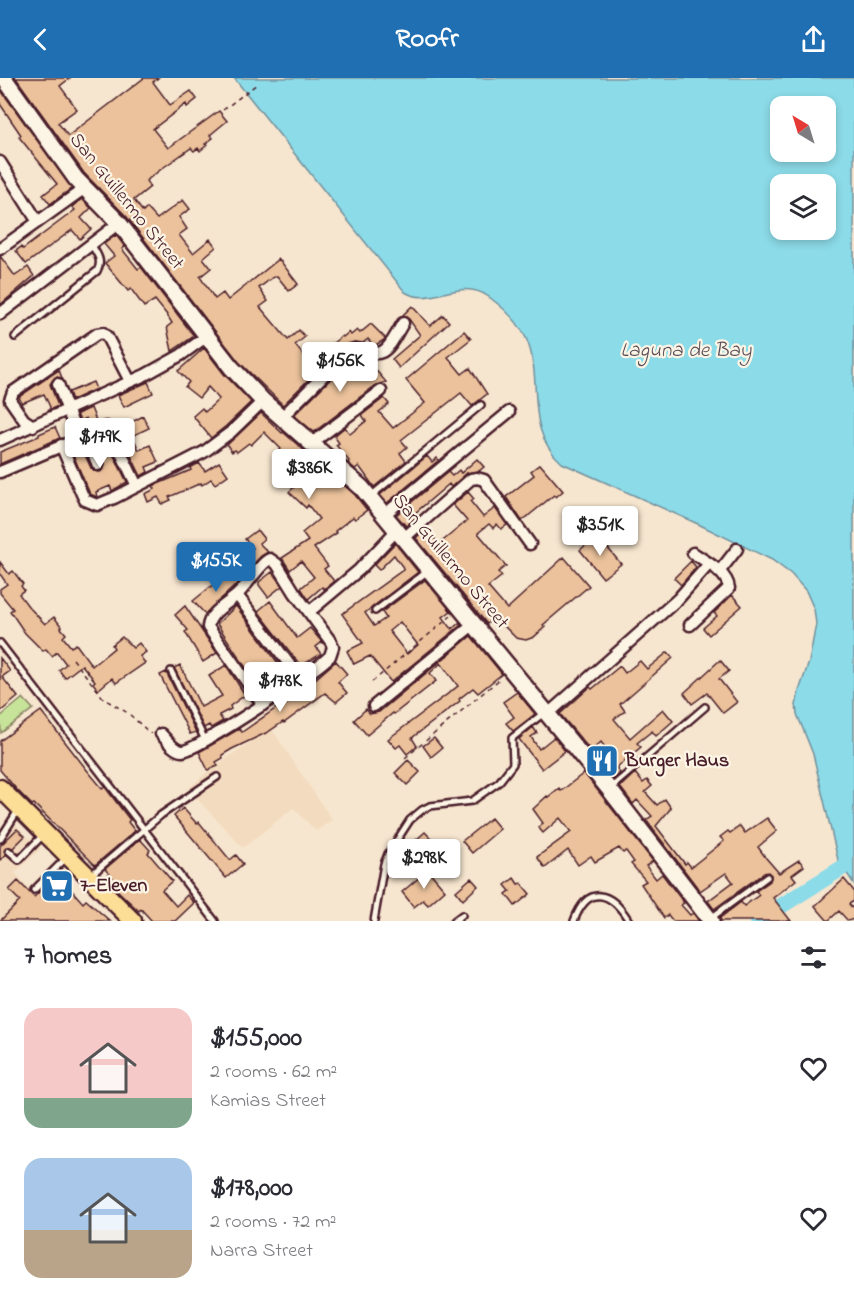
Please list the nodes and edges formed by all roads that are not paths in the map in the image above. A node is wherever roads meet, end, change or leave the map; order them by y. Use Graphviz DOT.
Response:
graph roads {
  1 [pos="4,78"];
  2 [pos="0,162"];
  3 [pos="85,188"];
  4 [pos="38,222"];
  5 [pos="119,223"];
  6 [pos="92,244"];
  7 [pos="0,249"];
  8 [pos="0,314"];
  9 [pos="404,323"];
  10 [pos="207,336"];
  11 [pos="15,337"];
  12 [pos="130,381"];
  13 [pos="58,384"];
  14 [pos="381,391"];
  15 [pos="263,401"];
  16 [pos="481,405"];
  17 [pos="67,409"];
  18 [pos="509,412"];
  19 [pos="282,417"];
  20 [pos="33,426"];
  21 [pos="1,436"];
  22 [pos="82,437"];
  23 [pos="312,443"];
  24 [pos="61,445"];
  25 [pos="98,465"];
  26 [pos="0,472"];
  27 [pos="137,486"];
  28 [pos="370,497"];
  29 [pos="384,515"];
  30 [pos="400,535"];
  31 [pos="530,544"];
  32 [pos="737,549"];
  33 [pos="693,553"];
  34 [pos="709,564"];
  35 [pos="429,570"];
  36 [pos="719,572"];
  37 [pos="237,595"];
  38 [pos="375,611"];
  39 [pos="309,612"];
  40 [pos="474,624"];
  41 [pos="690,625"];
  42 [pos="0,643"];
  43 [pos="171,671"];
  44 [pos="301,680"];
  45 [pos="262,705"];
  46 [pos="374,706"];
  47 [pos="705,707"];
  48 [pos="547,713"];
  49 [pos="161,734"];
  50 [pos="205,740"];
  51 [pos="217,777"];
  52 [pos="613,786"];
  53 [pos="0,788"];
  54 [pos="20,808"];
  55 [pos="144,829"];
  56 [pos="45,833"];
  57 [pos="1,842"];
  58 [pos="9,851"];
  59 [pos="68,856"];
  60 [pos="89,877"];
  61 [pos="767,877"];
  62 [pos="34,890"];
  63 [pos="462,915"];
  64 [pos="711,920"];
  65 [pos="133,921"];
  66 [pos="215,921"];
  67 [pos="374,921"];
  68 [pos="454,921"];
  69 [pos="574,921"];
  70 [pos="629,921"];
  1 -- 3 [label="main road, San Guillermo Street"];
  2 -- 4 [label="street"];
  3 -- 4 [label="street"];
  3 -- 5 [label="main road, San Guillermo Street"];
  4 -- 7 [label="street"];
  5 -- 6 [label="street"];
  5 -- 10 [label="main road, San Guillermo Street"];
  6 -- 8 [label="street"];
  6 -- 11 [label="lane"];
  9 -- 19 [label="street"];
  10 -- 12 [label="street"];
  10 -- 15 [label="main road, San Guillermo Street"];
  12 -- 17 [label="street"];
  12 -- 20 [label="street"];
  13 -- 17 [label="street"];
  14 -- 23 [label="street"];
  15 -- 19 [label="main road, San Guillermo Street"];
  15 -- 27 [label="street"];
  16 -- 28 [label="lane"];
  17 -- 20 [label="street"];
  17 -- 22 [label="street"];
  18 -- 29 [label="street"];
  19 -- 23 [label="main road, San Guillermo Street"];
  20 -- 21 [label="street"];
  22 -- 24 [label="street"];
  22 -- 25 [label="street"];
  22 -- 27 [label="street"];
  23 -- 28 [label="main road, San Guillermo Street"];
  24 -- 26 [label="street"];
  24 -- 27 [label="street"];
  28 -- 29 [label="main road, San Guillermo Street"];
  29 -- 30 [label="main road, San Guillermo Street"];
  30 -- 31 [label="street"];
  30 -- 35 [label="main road, San Guillermo Street"];
  30 -- 39 [label="street"];
  32 -- 36 [label="street"];
  33 -- 34 [label="street"];
  34 -- 36 [label="street"];
  34 -- 48 [label="street"];
  35 -- 38 [label="lane"];
  35 -- 40 [label="main road, San Guillermo Street"];
  36 -- 41 [label="street"];
  37 -- 39 [label="street"];
  37 -- 44 [label="street"];
  37 -- 45 [label="street"];
  39 -- 44 [label="street"];
  40 -- 46 [label="street"];
  40 -- 48 [label="main road, San Guillermo Street"];
  42 -- 55 [label="lane"];
  43 -- 50 [label="lane"];
  44 -- 45 [label="street"];
  45 -- 50 [label="street"];
  47 -- 52 [label="lane"];
  48 -- 64 [label="main road, San Guillermo Street"];
  48 -- 67 [label="lane"];
  49 -- 50 [label="street"];
  51 -- 55 [label="lane"];
  53 -- 54 [label="highway"];
  54 -- 56 [label="highway"];
  54 -- 57 [label="lane"];
  55 -- 60 [label="lane"];
  55 -- 66 [label="lane"];
  56 -- 58 [label="lane"];
  56 -- 59 [label="highway"];
  59 -- 60 [label="highway"];
  59 -- 62 [label="lane"];
  60 -- 65 [label="highway"];
  61 -- 64 [label="lane"];
  63 -- 68 [label="lane"];
  69 -- 70 [label="lane"];
}
